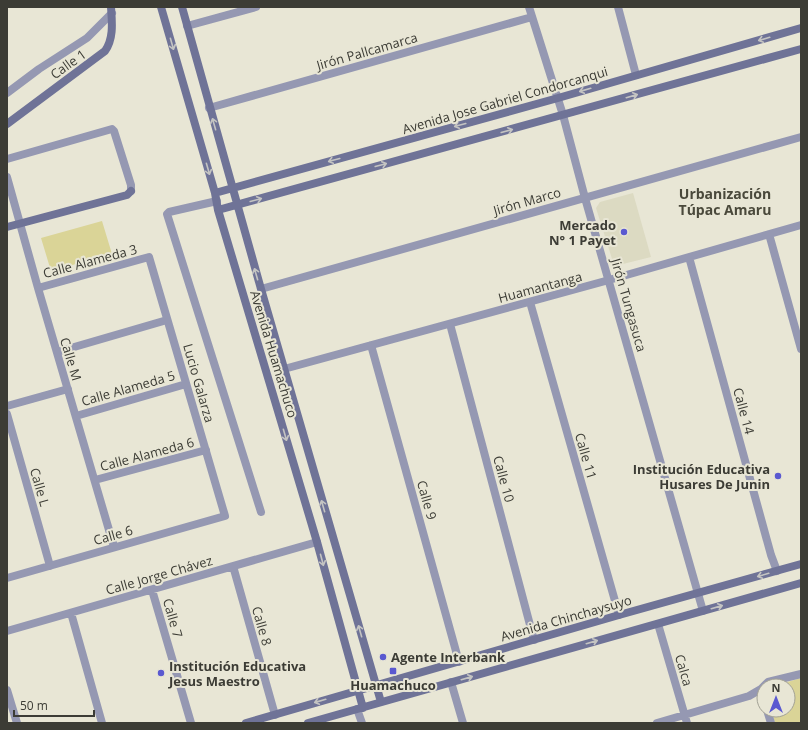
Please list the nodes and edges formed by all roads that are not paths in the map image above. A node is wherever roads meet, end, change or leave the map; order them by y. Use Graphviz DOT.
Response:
graph roads {
  1 [pos="161,7"];
  2 [pos="182,7"];
  3 [pos="256,7"];
  4 [pos="529,7"];
  5 [pos="618,7"];
  6 [pos="112,10"];
  7 [pos="532,17"];
  8 [pos="187,26"];
  9 [pos="801,28"];
  10 [pos="801,49"];
  11 [pos="636,75"];
  12 [pos="7,93"];
  13 [pos="558,98"];
  14 [pos="209,108"];
  15 [pos="563,115"];
  16 [pos="7,124"];
  17 [pos="801,137"];
  18 [pos="7,159"];
  19 [pos="7,176"];
  20 [pos="232,188"];
  21 [pos="216,197"];
  22 [pos="585,198"];
  23 [pos="237,205"];
  24 [pos="218,210"];
  25 [pos="20,224"];
  26 [pos="801,225"];
  27 [pos="7,227"];
  28 [pos="769,234"];
  29 [pos="149,257"];
  30 [pos="689,257"];
  31 [pos="610,280"];
  32 [pos="38,288"];
  33 [pos="261,289"];
  34 [pos="530,302"];
  35 [pos="167,320"];
  36 [pos="450,324"];
  37 [pos="371,345"];
  38 [pos="801,349"];
  39 [pos="57,352"];
  40 [pos="284,369"];
  41 [pos="186,384"];
  42 [pos="68,389"];
  43 [pos="7,406"];
  44 [pos="7,414"];
  45 [pos="76,416"];
  46 [pos="206,450"];
  47 [pos="95,480"];
  48 [pos="261,512"];
  49 [pos="225,516"];
  50 [pos="317,542"];
  51 [pos="114,547"];
  52 [pos="801,564"];
  53 [pos="50,566"];
  54 [pos="233,566"];
  55 [pos="777,571"];
  56 [pos="7,578"];
  57 [pos="801,583"];
  58 [pos="152,590"];
  59 [pos="698,594"];
  60 [pos="703,611"];
  61 [pos="71,613"];
  62 [pos="619,615"];
  63 [pos="658,624"];
  64 [pos="7,631"];
  65 [pos="534,640"];
  66 [pos="459,662"];
  67 [pos="801,674"];
  68 [pos="784,678"];
  69 [pos="451,682"];
  70 [pos="376,685"];
  71 [pos="7,690"];
  72 [pos="358,691"];
  73 [pos="756,692"];
  74 [pos="380,702"];
  75 [pos="360,708"];
  76 [pos="274,715"];
  77 [pos="686,719"];
  78 [pos="17,723"];
  79 [pos="102,723"];
  80 [pos="191,723"];
  81 [pos="246,723"];
  82 [pos="308,723"];
  83 [pos="362,723"];
  84 [pos="463,723"];
  85 [pos="657,723"];
  1 -- 21 [label="street, Avenida Huamachuco, one-way"];
  2 -- 8 [label="street, Avenida Huamachuco"];
  3 -- 8 [label="street"];
  4 -- 7 [label="street, Jirón Tungasuca"];
  5 -- 11 [label="street"];
  6 -- 12 [label="street"];
  6 -- 16 [label="street, Calle 1"];
  7 -- 13 [label="street, Jirón Tungasuca"];
  7 -- 14 [label="street, Jirón Pallcamarca"];
  8 -- 14 [label="street, Avenida Huamachuco"];
  9 -- 11 [label="street, Avenida Jose Gabriel Condorcanqui, one-way"];
  15 -- 10 [label="street, one-way"];
  11 -- 13 [label="street, Avenida Jose Gabriel Condorcanqui, one-way"];
  13 -- 15 [label="street, Jirón Tungasuca"];
  13 -- 20 [label="street, Avenida Jose Gabriel Condorcanqui, one-way"];
  20 -- 14 [label="street, Avenida Huamachuco, one-way"];
  15 -- 22 [label="street, Jirón Tungasuca"];
  23 -- 15 [label="street, one-way"];
  17 -- 22 [label="street, Jirón Marco"];
  18 -- 25 [label="street"];
  19 -- 25 [label="street, Calle M"];
  20 -- 21 [label="street, Avenida Jose Gabriel Condorcanqui"];
  20 -- 23 [label="street, Avenida Huamachuco"];
  21 -- 24 [label="street, Avenida Huamachuco"];
  21 -- 48 [label="street"];
  22 -- 31 [label="street, Jirón Tungasuca"];
  22 -- 33 [label="street, Jirón Marco"];
  23 -- 24 [label="street"];
  33 -- 23 [label="street, Avenida Huamachuco, one-way"];
  24 -- 50 [label="street, Avenida Huamachuco, one-way"];
  25 -- 27 [label="street"];
  25 -- 32 [label="street, Calle M"];
  26 -- 28 [label="street, Huamantanga"];
  28 -- 30 [label="street, Huamantanga"];
  28 -- 38 [label="street"];
  29 -- 32 [label="street, Calle Alameda 3"];
  29 -- 35 [label="street, Lucio Galarza"];
  30 -- 31 [label="street, Huamantanga"];
  30 -- 55 [label="street, Calle 14"];
  31 -- 34 [label="street, Huamantanga"];
  31 -- 59 [label="street, Jirón Tungasuca"];
  32 -- 39 [label="street, Calle M"];
  33 -- 40 [label="street, Avenida Huamachuco"];
  34 -- 36 [label="street, Huamantanga"];
  34 -- 62 [label="street, Calle 11"];
  35 -- 39 [label="street"];
  35 -- 41 [label="street, Lucio Galarza"];
  36 -- 37 [label="street, Huamantanga"];
  36 -- 65 [label="street, Calle 10"];
  37 -- 40 [label="street, Huamantanga"];
  37 -- 66 [label="street, Calle 9"];
  39 -- 42 [label="street, Calle M"];
  70 -- 40 [label="street, Avenida Huamachuco, one-way"];
  41 -- 45 [label="street, Calle Alameda 5"];
  41 -- 46 [label="street, Lucio Galarza"];
  42 -- 43 [label="street"];
  42 -- 45 [label="street, Calle M"];
  44 -- 53 [label="street, Calle L"];
  45 -- 47 [label="street, Calle M"];
  46 -- 47 [label="street, Calle Alameda 6"];
  46 -- 49 [label="street, Lucio Galarza"];
  47 -- 51 [label="street, Calle M"];
  49 -- 51 [label="street, Calle 6"];
  50 -- 54 [label="street, Calle Jorge Chávez"];
  50 -- 72 [label="street, Avenida Huamachuco, one-way"];
  51 -- 53 [label="street, Calle 6"];
  52 -- 55 [label="street, Avenida Chinchaysuyo"];
  53 -- 56 [label="street, Calle 6"];
  54 -- 58 [label="street, Calle Jorge Chávez"];
  54 -- 76 [label="street, Calle 8"];
  55 -- 59 [label="street, Avenida Chinchaysuyo, one-way"];
  60 -- 57 [label="street, one-way"];
  58 -- 61 [label="street, Calle Jorge Chávez"];
  58 -- 80 [label="street, Calle 7"];
  59 -- 60 [label="street, Jirón Tungasuca"];
  59 -- 62 [label="street, Avenida Chinchaysuyo"];
  60 -- 63 [label="street"];
  61 -- 64 [label="street, Calle Jorge Chávez"];
  61 -- 79 [label="street"];
  62 -- 65 [label="street, Avenida Chinchaysuyo"];
  69 -- 63 [label="street, one-way"];
  63 -- 77 [label="street, Calca"];
  65 -- 66 [label="street, Avenida Chinchaysuyo"];
  66 -- 70 [label="street, Avenida Chinchaysuyo"];
  67 -- 68 [label="street"];
  69 -- 74 [label="street"];
  69 -- 84 [label="street"];
  70 -- 72 [label="street, Avenida Chinchaysuyo"];
  70 -- 74 [label="street, Avenida Huamachuco"];
  71 -- 78 [label="street"];
  72 -- 75 [label="street, Avenida Huamachuco"];
  72 -- 76 [label="street, Avenida Chinchaysuyo, one-way"];
  73 -- 77 [label="street"];
  74 -- 75 [label="street"];
  75 -- 82 [label="street"];
  75 -- 83 [label="street"];
  76 -- 81 [label="street, Avenida Chinchaysuyo"];
  77 -- 85 [label="street"];
}
